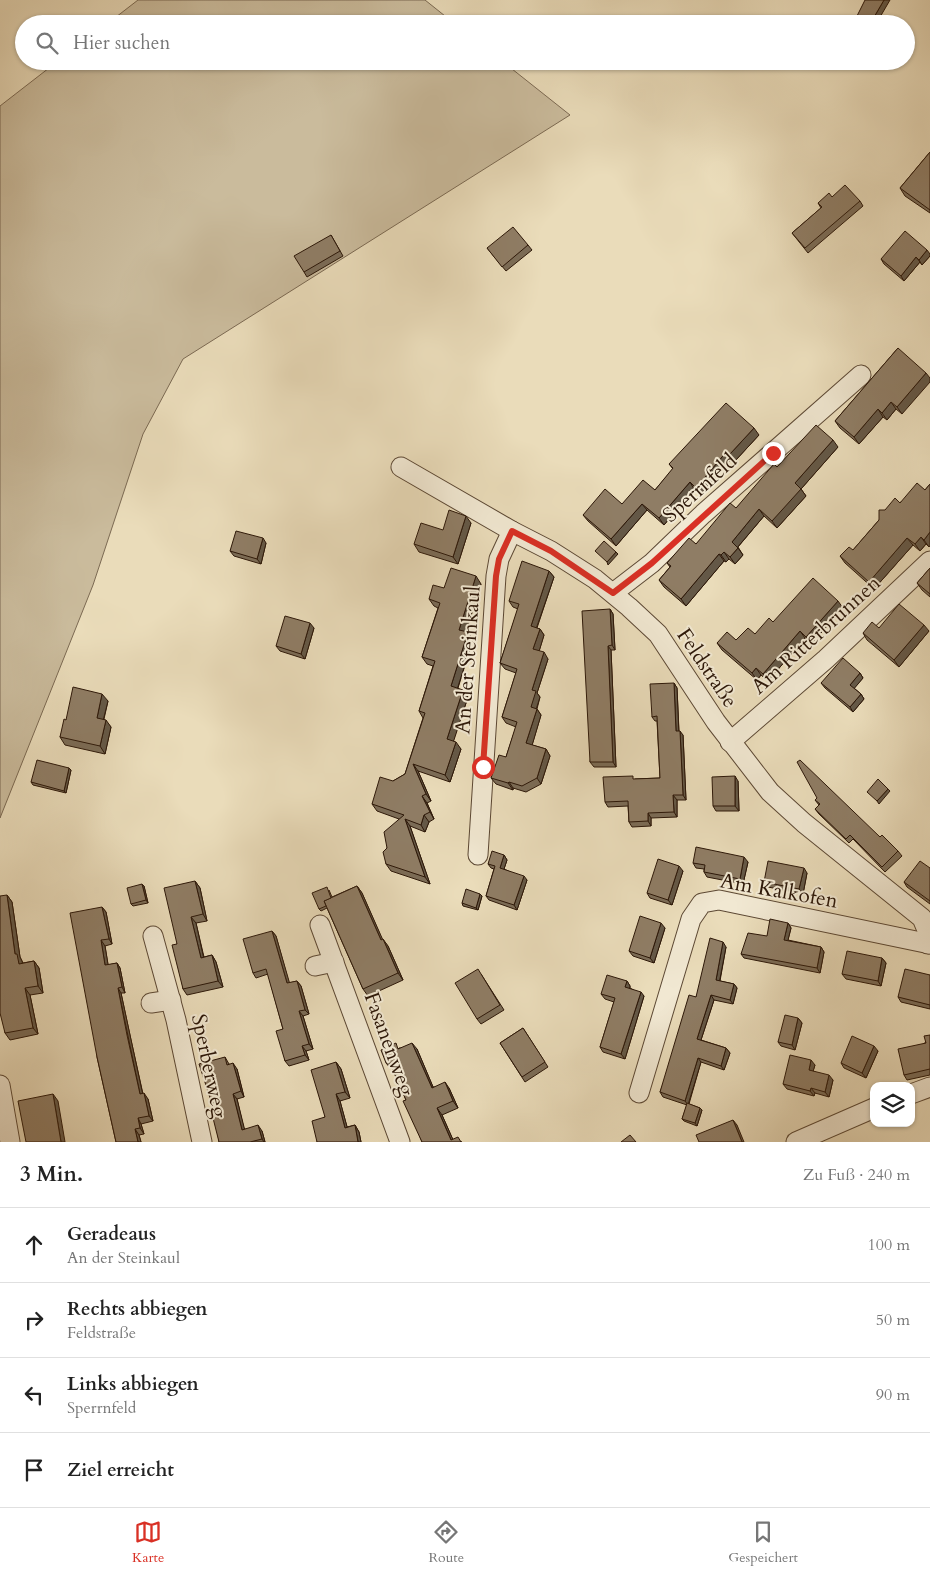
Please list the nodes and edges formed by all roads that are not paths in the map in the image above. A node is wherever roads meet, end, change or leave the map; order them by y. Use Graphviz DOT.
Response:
graph roads {
  1 [pos="861,375"];
  2 [pos="401,467"];
  3 [pos="512,531"];
  4 [pos="930,561"];
  5 [pos="613,593"];
  6 [pos="730,742"];
  7 [pos="478,855"];
  8 [pos="320,925"];
  9 [pos="153,936"];
  10 [pos="929,944"];
  11 [pos="334,962"];
  12 [pos="315,966"];
  13 [pos="171,1000"];
  14 [pos="151,1003"];
  15 [pos="0,1085"];
  16 [pos="930,1087"];
  17 [pos="639,1093"];
  18 [pos="915,1093"];
  19 [pos="870,1110"];
  20 [pos="10,1142"];
  21 [pos="202,1142"];
  22 [pos="400,1142"];
  23 [pos="796,1142"];
  1 -- 5 [label="street, Sperrnfeld"];
  2 -- 3 [label="street, Feldstraße"];
  3 -- 5 [label="street, Feldstraße"];
  3 -- 7 [label="street, An der Steinkaul"];
  4 -- 6 [label="street, Am Ritterbrunnen"];
  5 -- 6 [label="street, Feldstraße"];
  6 -- 10 [label="street, Feldstraße"];
  8 -- 11 [label="street, Fasanenweg"];
  9 -- 13 [label="street, Sperberweg"];
  10 -- 17 [label="street, Am Kalkofen"];
  11 -- 12 [label="street"];
  11 -- 22 [label="street, Fasanenweg"];
  13 -- 14 [label="street, Sperberweg"];
  13 -- 21 [label="street, Sperberweg"];
  15 -- 20 [label="street"];
  16 -- 18 [label="street"];
  19 -- 23 [label="street"];
}
